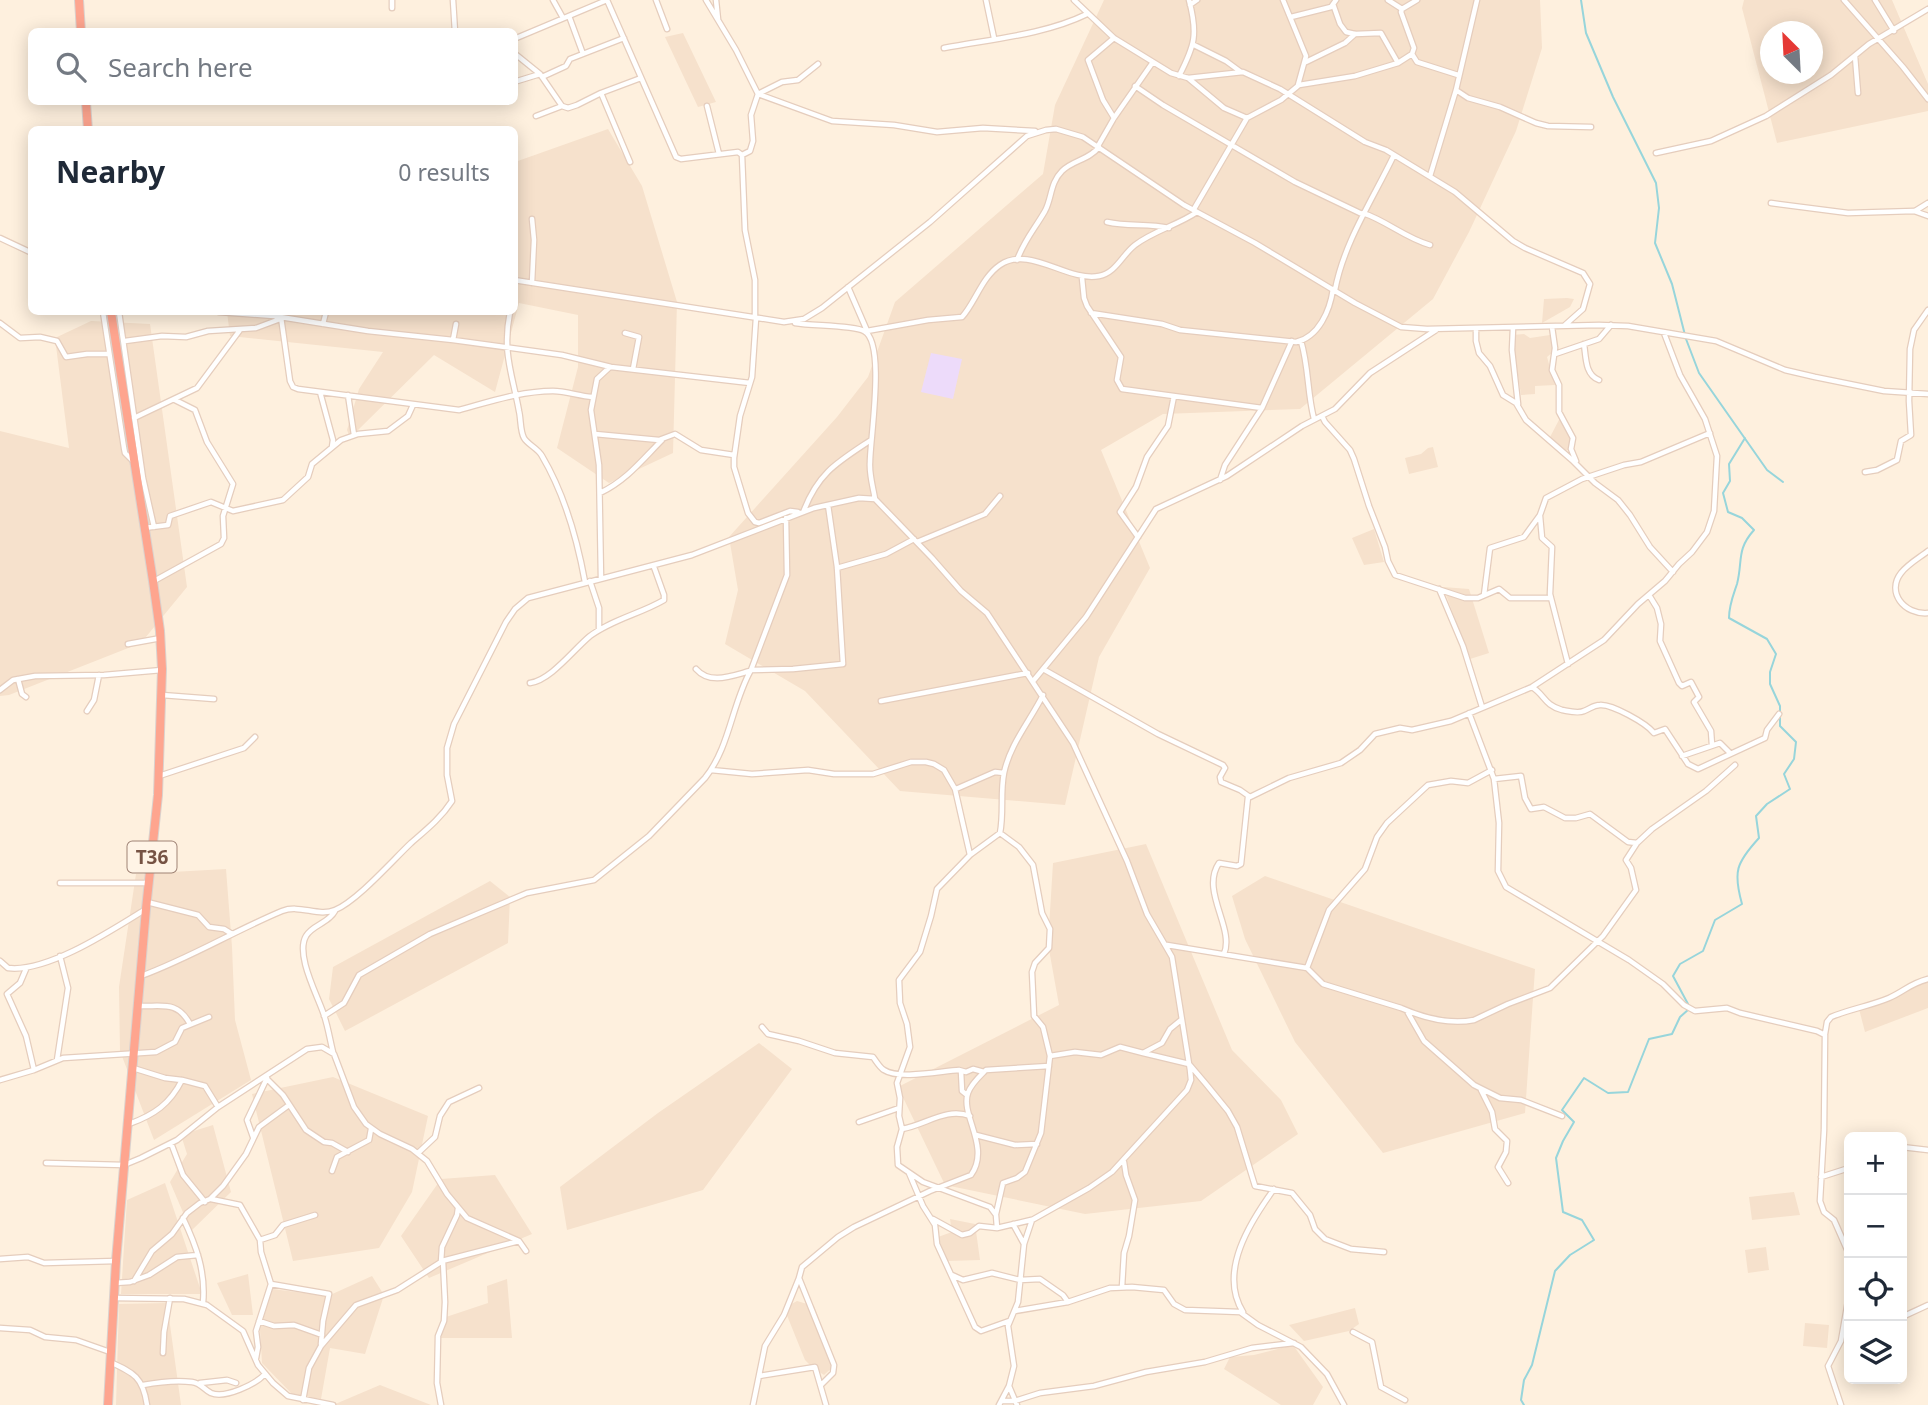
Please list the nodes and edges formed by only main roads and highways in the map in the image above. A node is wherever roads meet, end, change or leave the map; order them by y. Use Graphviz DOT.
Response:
graph roads {
  1 [pos="79,0"];
  2 [pos="81,28"];
  3 [pos="86,105"];
  4 [pos="88,126"];
  5 [pos="111,315"];
  6 [pos="108,1405"];
  1 -- 2 [label="highway"];
  3 -- 4 [label="highway"];
  5 -- 6 [label="highway, T36"];
}
